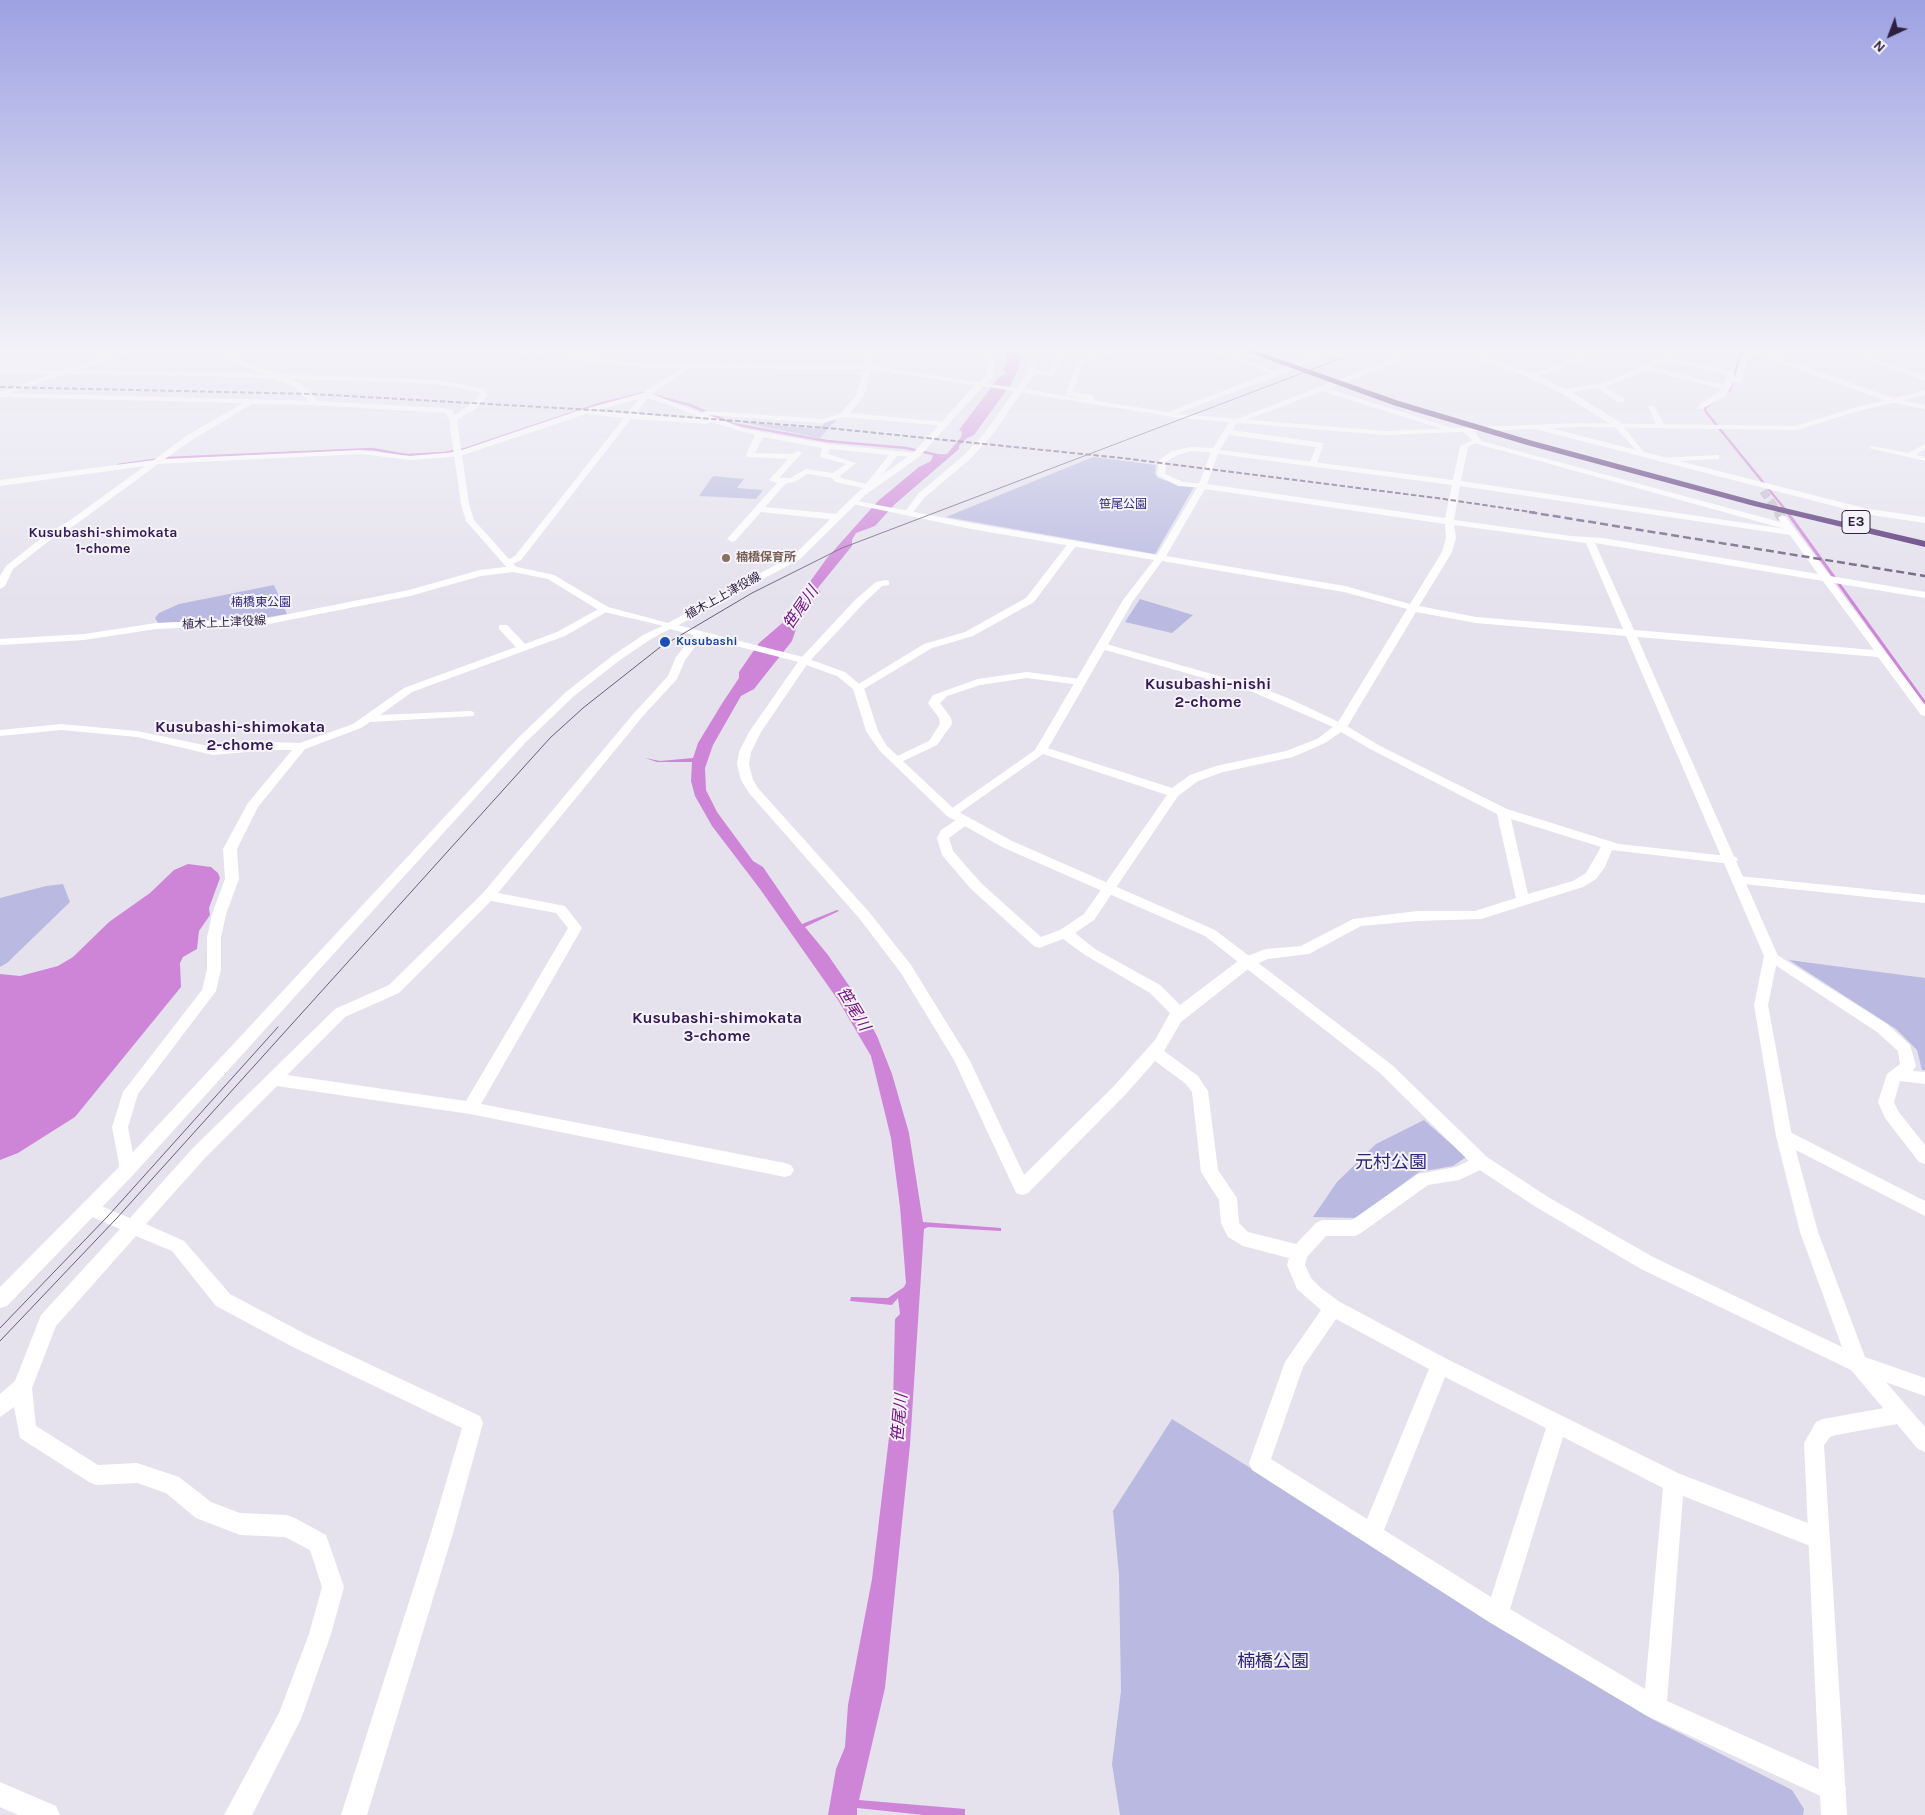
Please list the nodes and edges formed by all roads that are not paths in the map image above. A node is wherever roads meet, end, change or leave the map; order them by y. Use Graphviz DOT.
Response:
graph roads {
  1 [pos="760,434"];
  2 [pos="195,435"];
  3 [pos="455,435"];
  4 [pos="515,435"];
  5 [pos="614,435"];
  6 [pos="764,435"];
  7 [pos="935,435"];
  8 [pos="986,435"];
  9 [pos="1225,435"];
  10 [pos="1247,435"];
  11 [pos="1473,435"];
  12 [pos="1512,435"];
  13 [pos="1514,435"];
  14 [pos="1567,435"];
  15 [pos="1626,435"];
  16 [pos="1477,441"];
  17 [pos="1534,441"];
  18 [pos="807,443"];
  19 [pos="827,446"];
  20 [pos="1925,446"];
  21 [pos="1872,448"];
  22 [pos="1215,451"];
  23 [pos="895,453"];
  24 [pos="457,454"];
  25 [pos="916,455"];
  26 [pos="1642,455"];
  27 [pos="1908,456"];
  28 [pos="794,457"];
  29 [pos="1716,457"];
  30 [pos="1661,460"];
  31 [pos="1925,460"];
  32 [pos="156,462"];
  33 [pos="1313,464"];
  34 [pos="835,476"];
  35 [pos="783,481"];
  36 [pos="0,483"];
  37 [pos="1457,483"];
  38 [pos="1202,486"];
  39 [pos="866,489"];
  40 [pos="1764,493"];
  41 [pos="856,504"];
  42 [pos="758,509"];
  43 [pos="1790,509"];
  44 [pos="906,512"];
  45 [pos="837,517"];
  46 [pos="1925,520"];
  47 [pos="1449,522"];
  48 [pos="1787,526"];
  49 [pos="1925,538"];
  50 [pos="732,539"];
  51 [pos="1589,540"];
  52 [pos="1073,543"];
  53 [pos="1925,544"];
  54 [pos="1160,558"];
  55 [pos="511,566"];
  56 [pos="1832,578"];
  57 [pos="886,583"];
  58 [pos="0,586"];
  59 [pos="1925,595"];
  60 [pos="1412,608"];
  61 [pos="604,609"];
  62 [pos="669,626"];
  63 [pos="503,627"];
  64 [pos="1630,634"];
  65 [pos="704,635"];
  66 [pos="0,642"];
  67 [pos="1102,646"];
  68 [pos="522,647"];
  69 [pos="1882,654"];
  70 [pos="801,660"];
  71 [pos="1080,682"];
  72 [pos="858,688"];
  73 [pos="1925,713"];
  74 [pos="470,714"];
  75 [pos="370,719"];
  76 [pos="1340,727"];
  77 [pos="0,733"];
  78 [pos="301,747"];
  79 [pos="1041,750"];
  80 [pos="895,760"];
  81 [pos="1174,793"];
  82 [pos="1503,812"];
  83 [pos="951,813"];
  84 [pos="965,820"];
  85 [pos="1608,845"];
  86 [pos="1731,860"];
  87 [pos="1739,880"];
  88 [pos="1109,888"];
  89 [pos="488,896"];
  90 [pos="1925,899"];
  91 [pos="1523,900"];
  92 [pos="1065,933"];
  93 [pos="1771,956"];
  94 [pos="1247,962"];
  95 [pos="1179,1014"];
  96 [pos="1154,1052"];
  97 [pos="1898,1075"];
  98 [pos="1925,1078"];
  99 [pos="272,1079"];
  100 [pos="470,1108"];
  101 [pos="1784,1136"];
  102 [pos="1925,1157"];
  103 [pos="1481,1162"];
  104 [pos="127,1170"];
  105 [pos="786,1170"];
  106 [pos="1924,1207"];
  107 [pos="89,1208"];
  108 [pos="134,1226"];
  109 [pos="1299,1252"];
  110 [pos="0,1300"];
  111 [pos="1333,1308"];
  112 [pos="1858,1364"];
  113 [pos="1440,1366"];
  114 [pos="1925,1387"];
  115 [pos="22,1388"];
  116 [pos="0,1408"];
  117 [pos="1901,1415"];
  118 [pos="1557,1424"];
  119 [pos="1925,1442"];
  120 [pos="1674,1482"];
  121 [pos="1372,1534"];
  122 [pos="1818,1538"];
  123 [pos="1497,1614"];
  124 [pos="1655,1708"];
  125 [pos="1834,1789"];
  126 [pos="0,1794"];
  127 [pos="47,1815"];
  128 [pos="236,1815"];
  129 [pos="354,1815"];
  130 [pos="1834,1815"];
  1 -- 28 [label="street"];
  2 -- 32 [label="street"];
  3 -- 24 [label="street"];
  4 -- 24 [label="street"];
  5 -- 55 [label="street"];
  6 -- 18 [label="street"];
  7 -- 25 [label="street, 植木上上津役線"];
  8 -- 44 [label="street"];
  9 -- 22 [label="street"];
  10 -- 33 [label="street"];
  11 -- 16 [label="street"];
  12 -- 17 [label="highway, E3"];
  13 -- 17 [label="highway, E3"];
  14 -- 26 [label="street"];
  15 -- 26 [label="street"];
  16 -- 37 [label="street"];
  16 -- 48 [label="street"];
  17 -- 40 [label="highway, E3"];
  18 -- 19 [label="street"];
  18 -- 28 [label="street"];
  19 -- 23 [label="street"];
  19 -- 34 [label="street"];
  20 -- 27 [label="street"];
  21 -- 27 [label="street"];
  22 -- 33 [label="street"];
  22 -- 38 [label="street"];
  22 -- 38 [label="street"];
  23 -- 25 [label="street"];
  23 -- 39 [label="street"];
  24 -- 32 [label="street"];
  24 -- 55 [label="street"];
  25 -- 39 [label="street, 植木上上津役線"];
  26 -- 30 [label="street"];
  27 -- 31 [label="street"];
  28 -- 35 [label="street"];
  29 -- 30 [label="street"];
  30 -- 40 [label="street"];
  32 -- 36 [label="street"];
  32 -- 58 [label="street"];
  33 -- 37 [label="street"];
  34 -- 35 [label="street"];
  34 -- 39 [label="street"];
  35 -- 42 [label="street"];
  37 -- 47 [label="street"];
  37 -- 48 [label="street"];
  38 -- 47 [label="street"];
  38 -- 54 [label="street"];
  39 -- 41 [label="street, 植木上上津役線"];
  40 -- 43 [label="highway, E3"];
  40 -- 46 [label="street"];
  41 -- 44 [label="street"];
  41 -- 45 [label="street, 植木上上津役線"];
  42 -- 45 [label="street"];
  42 -- 50 [label="street"];
  43 -- 49 [label="highway, E3"];
  43 -- 53 [label="highway, E3"];
  44 -- 52 [label="street"];
  45 -- 62 [label="street, 植木上上津役線"];
  47 -- 51 [label="street"];
  47 -- 60 [label="street"];
  48 -- 56 [label="street"];
  51 -- 56 [label="street"];
  51 -- 64 [label="street"];
  52 -- 54 [label="street"];
  52 -- 72 [label="street"];
  54 -- 60 [label="street"];
  54 -- 67 [label="street"];
  55 -- 61 [label="street, 植木上上津役線"];
  55 -- 66 [label="street, 植木上上津役線"];
  56 -- 59 [label="street"];
  56 -- 69 [label="street"];
  57 -- 70 [label="street"];
  60 -- 64 [label="street"];
  60 -- 76 [label="street"];
  61 -- 62 [label="street, 植木上上津役線"];
  61 -- 68 [label="street"];
  62 -- 65 [label="street"];
  62 -- 104 [label="street"];
  63 -- 68 [label="street"];
  64 -- 69 [label="street"];
  64 -- 86 [label="street"];
  65 -- 70 [label="street"];
  65 -- 89 [label="street"];
  67 -- 71 [label="street"];
  67 -- 76 [label="street"];
  68 -- 75 [label="street"];
  69 -- 73 [label="street"];
  70 -- 72 [label="street"];
  70 -- 96 [label="street"];
  71 -- 79 [label="street"];
  71 -- 80 [label="street"];
  72 -- 80 [label="street"];
  74 -- 75 [label="street"];
  75 -- 78 [label="street"];
  76 -- 81 [label="street"];
  76 -- 82 [label="street"];
  77 -- 78 [label="street"];
  78 -- 104 [label="street"];
  79 -- 81 [label="street"];
  79 -- 83 [label="street"];
  80 -- 83 [label="street"];
  81 -- 88 [label="street"];
  82 -- 85 [label="street"];
  82 -- 91 [label="street"];
  83 -- 84 [label="street"];
  84 -- 88 [label="street"];
  84 -- 92 [label="street"];
  85 -- 86 [label="street"];
  85 -- 91 [label="street"];
  86 -- 87 [label="street"];
  87 -- 90 [label="street"];
  87 -- 93 [label="street"];
  88 -- 92 [label="street"];
  88 -- 94 [label="street"];
  89 -- 99 [label="street"];
  89 -- 100 [label="street"];
  91 -- 94 [label="street"];
  92 -- 95 [label="street"];
  93 -- 97 [label="street"];
  93 -- 101 [label="street"];
  94 -- 95 [label="street"];
  94 -- 103 [label="street"];
  95 -- 96 [label="street"];
  96 -- 109 [label="street"];
  97 -- 98 [label="street"];
  97 -- 102 [label="street"];
  99 -- 100 [label="street"];
  99 -- 108 [label="street"];
  100 -- 105 [label="street"];
  101 -- 106 [label="street"];
  101 -- 112 [label="street"];
  103 -- 109 [label="street"];
  103 -- 112 [label="street"];
  104 -- 107 [label="street"];
  107 -- 108 [label="street"];
  107 -- 110 [label="street"];
  108 -- 115 [label="street"];
  108 -- 129 [label="street"];
  109 -- 111 [label="street"];
  111 -- 113 [label="street"];
  111 -- 121 [label="street"];
  112 -- 114 [label="street"];
  112 -- 117 [label="street"];
  113 -- 118 [label="street"];
  113 -- 121 [label="street"];
  115 -- 116 [label="street"];
  115 -- 128 [label="street"];
  117 -- 119 [label="street"];
  117 -- 122 [label="street"];
  118 -- 120 [label="street"];
  118 -- 123 [label="street"];
  120 -- 122 [label="street"];
  120 -- 124 [label="street"];
  121 -- 123 [label="street"];
  122 -- 125 [label="street"];
  123 -- 124 [label="street"];
  124 -- 125 [label="street"];
  125 -- 130 [label="street"];
  126 -- 127 [label="street"];
}
